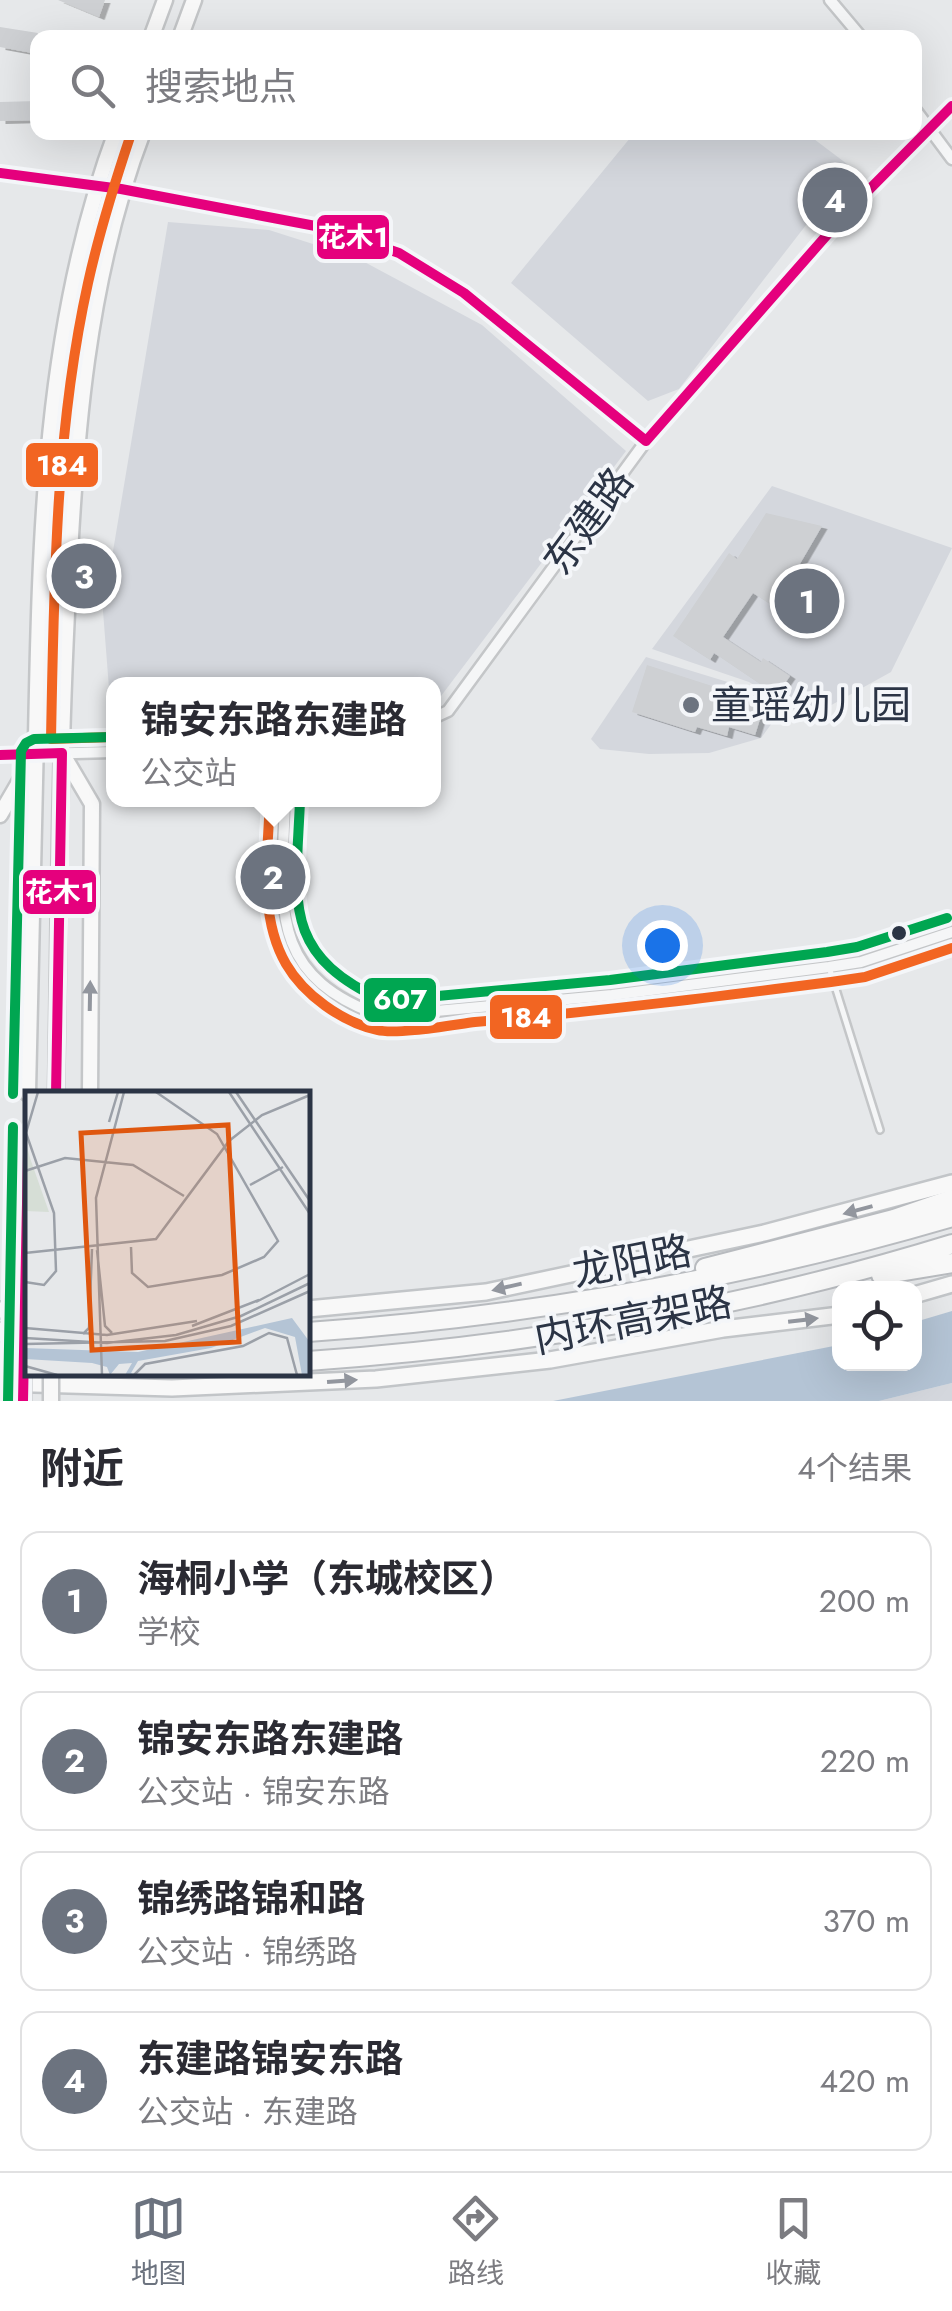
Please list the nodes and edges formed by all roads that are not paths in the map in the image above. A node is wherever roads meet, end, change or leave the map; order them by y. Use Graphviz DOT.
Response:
graph roads {
  1 [pos="165,0"];
  2 [pos="194,0"];
  3 [pos="830,0"];
  4 [pos="154,30"];
  5 [pos="183,30"];
  6 [pos="855,30"];
  7 [pos="952,106"];
  8 [pos="922,119"];
  9 [pos="928,127"];
  10 [pos="922,133"];
  11 [pos="113,140"];
  12 [pos="140,140"];
  13 [pos="916,140"];
  14 [pos="952,159"];
  15 [pos="0,173"];
  16 [pos="96,186"];
  17 [pos="121,190"];
  18 [pos="646,440"];
  19 [pos="441,714"];
  20 [pos="106,752"];
  21 [pos="62,753"];
  22 [pos="36,754"];
  23 [pos="0,755"];
  24 [pos="285,807"];
  25 [pos="0,814"];
  26 [pos="952,932"];
  27 [pos="829,967"];
  28 [pos="28,1091"];
  29 [pos="56,1091"];
  30 [pos="90,1091"];
  31 [pos="880,1130"];
  32 [pos="952,1183"];
  33 [pos="952,1200"];
  34 [pos="952,1217"];
  35 [pos="952,1244"];
  36 [pos="952,1263"];
  37 [pos="952,1284"];
  38 [pos="25,1291"];
  39 [pos="922,1293"];
  40 [pos="762,1295"];
  41 [pos="544,1309"];
  42 [pos="310,1310"];
  43 [pos="832,1316"];
  44 [pos="0,1332"];
  45 [pos="310,1332"];
  46 [pos="25,1334"];
  47 [pos="0,1360"];
  48 [pos="310,1360"];
  49 [pos="25,1361"];
  50 [pos="0,1384"];
  51 [pos="23,1401"];
  1 -- 4 [label="main road"];
  2 -- 5 [label="main road"];
  3 -- 6 [label="street"];
  7 -- 9 [label="street, 东建路"];
  8 -- 9 [label="street"];
  9 -- 10 [label="street, 东建路"];
  9 -- 14 [label="street"];
  11 -- 16 [label="main road"];
  12 -- 17 [label="main road"];
  13 -- 18 [label="street, 东建路"];
  15 -- 16 [label="street"];
  16 -- 17 [label="street"];
  16 -- 22 [label="main road"];
  17 -- 18 [label="street"];
  17 -- 21 [label="main road"];
  18 -- 19 [label="street, 东建路"];
  20 -- 21 [label="street"];
  21 -- 22 [label="street"];
  21 -- 29 [label="main road"];
  30 -- 21 [label="main road, one-way"];
  22 -- 23 [label="street"];
  22 -- 25 [label="main road"];
  22 -- 28 [label="main road"];
  24 -- 27 [label="street"];
  26 -- 27 [label="street"];
  27 -- 31 [label="lane"];
  32 -- 42 [label="main road, 龙阳路, one-way"];
  33 -- 41 [label="highway"];
  34 -- 41 [label="highway, 内环高架路"];
  35 -- 40 [label="highway, 内环高架路"];
  36 -- 40 [label="highway"];
  37 -- 39 [label="main road"];
  38 -- 51 [label="main road, bridge"];
  40 -- 48 [label="highway, 内环高架路"];
  41 -- 45 [label="highway, 内环高架路"];
  50 -- 43 [label="main road, 龙阳路, one-way"];
  44 -- 46 [label="highway"];
  47 -- 49 [label="highway"];
}
